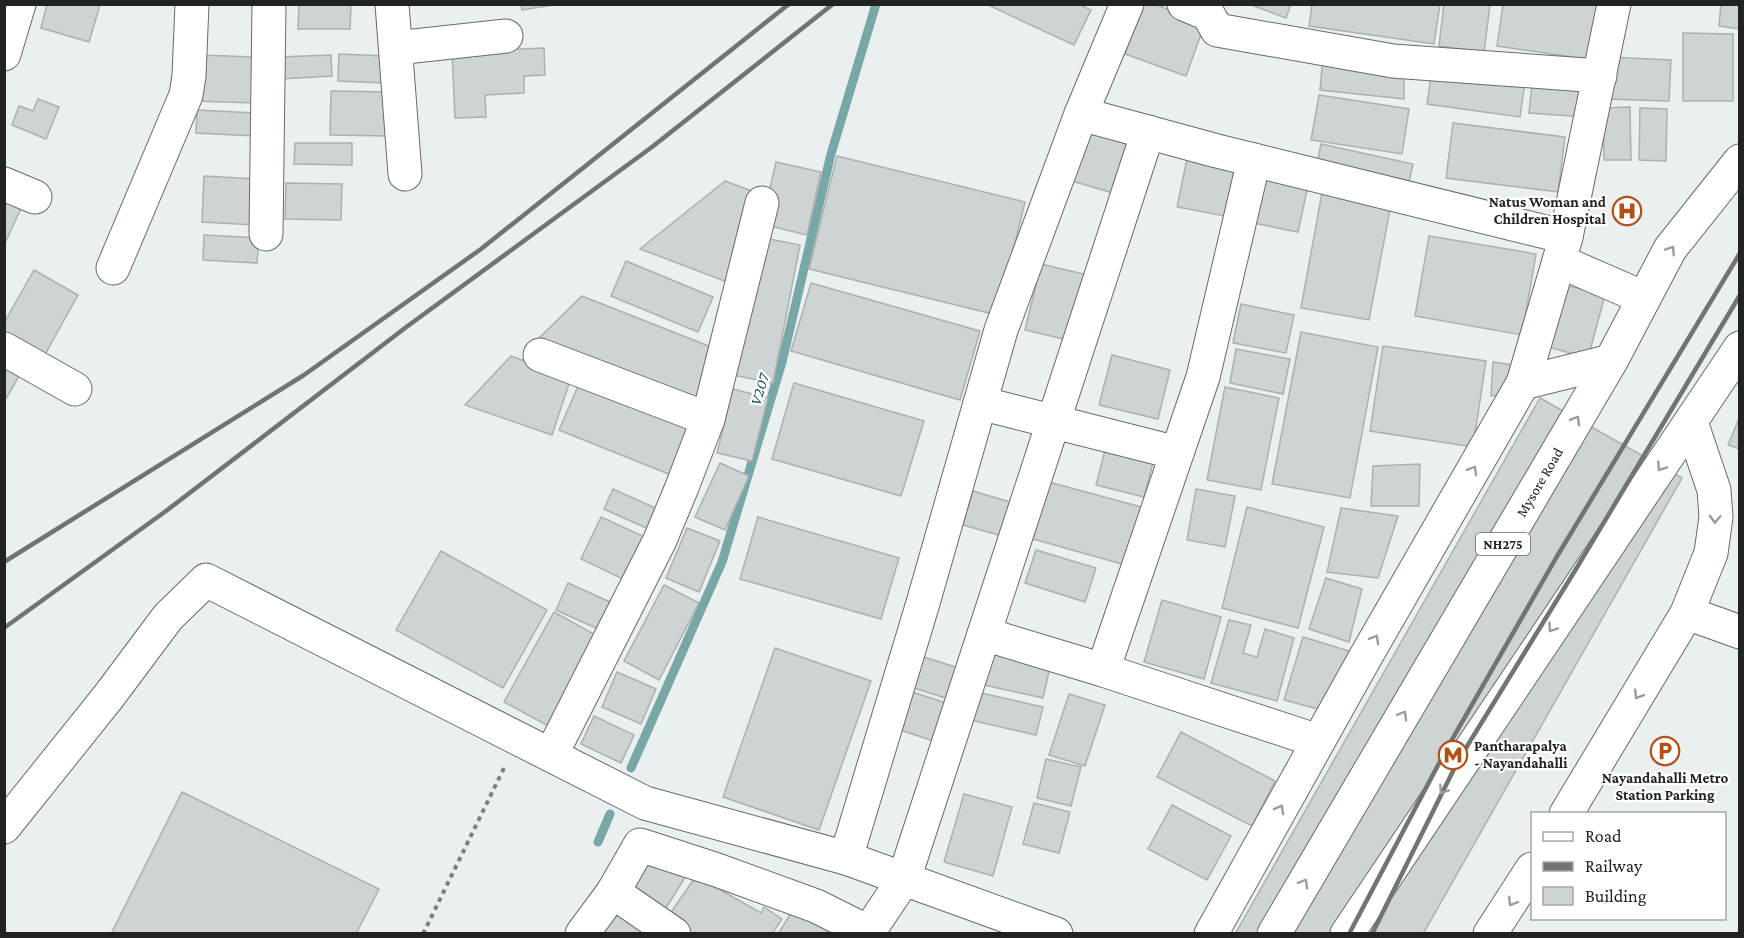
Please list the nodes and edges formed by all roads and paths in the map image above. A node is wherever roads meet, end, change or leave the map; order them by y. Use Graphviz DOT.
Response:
graph roads {
  1 [pos="19,4"];
  2 [pos="192,4"];
  3 [pos="269,4"];
  4 [pos="392,4"];
  5 [pos="1127,4"];
  6 [pos="1184,4"];
  7 [pos="1614,4"];
  8 [pos="506,36"];
  9 [pos="396,48"];
  10 [pos="4,54"];
  11 [pos="1600,76"];
  12 [pos="1081,114"];
  13 [pos="1148,132"];
  14 [pos="1254,160"];
  15 [pos="1740,161"];
  16 [pos="405,174"];
  17 [pos="4,184"];
  18 [pos="35,196"];
  19 [pos="762,203"];
  20 [pos="266,234"];
  21 [pos="1563,249"];
  22 [pos="113,268"];
  23 [pos="1644,298"];
  24 [pos="4,348"];
  25 [pos="1740,348"];
  26 [pos="540,355"];
  27 [pos="1611,361"];
  28 [pos="1523,383"];
  29 [pos="75,389"];
  30 [pos="980,403"];
  31 [pos="708,419"];
  32 [pos="1691,422"];
  33 [pos="1053,423"];
  34 [pos="1177,453"];
  35 [pos="1688,613"];
  36 [pos="1740,632"];
  37 [pos="984,634"];
  38 [pos="1103,670"];
  39 [pos="518,739"];
  40 [pos="1318,741"];
  41 [pos="551,755"];
  42 [pos="1567,812"];
  43 [pos="4,828"];
  44 [pos="846,858"];
  45 [pos="1531,872"];
  46 [pos="904,879"];
  47 [pos="613,892"];
  48 [pos="423,933"];
  49 [pos="582,933"];
  50 [pos="674,933"];
  51 [pos="869,933"];
  52 [pos="1056,933"];
  53 [pos="1211,933"];
  54 [pos="1274,933"];
  55 [pos="1347,933"];
  56 [pos="1490,933"];
  1 -- 10 [label="main road"];
  2 -- 22 [label="main road"];
  3 -- 20 [label="main road"];
  4 -- 9 [label="main road"];
  5 -- 12 [label="main road"];
  6 -- 11 [label="main road"];
  7 -- 11 [label="main road"];
  8 -- 9 [label="main road"];
  9 -- 16 [label="main road"];
  11 -- 21 [label="main road"];
  12 -- 13 [label="main road"];
  12 -- 30 [label="main road"];
  13 -- 14 [label="main road"];
  13 -- 33 [label="main road"];
  14 -- 21 [label="main road"];
  14 -- 34 [label="main road"];
  23 -- 15 [label="main road, Mysore Road / NH275, one-way"];
  17 -- 18 [label="main road"];
  19 -- 31 [label="main road"];
  21 -- 23 [label="main road"];
  21 -- 28 [label="main road"];
  23 -- 27 [label="main road, Mysore Road / NH275"];
  24 -- 29 [label="main road"];
  25 -- 32 [label="main road"];
  26 -- 31 [label="main road"];
  27 -- 28 [label="main road"];
  54 -- 27 [label="main road, Mysore Road / NH275, one-way"];
  40 -- 28 [label="main road, one-way"];
  30 -- 33 [label="main road"];
  30 -- 44 [label="main road"];
  31 -- 41 [label="main road"];
  32 -- 35 [label="main road, one-way"];
  32 -- 55 [label="main road, one-way"];
  33 -- 34 [label="main road"];
  33 -- 37 [label="main road"];
  34 -- 38 [label="main road"];
  35 -- 36 [label="main road"];
  35 -- 42 [label="main road, one-way"];
  37 -- 38 [label="main road"];
  37 -- 46 [label="main road"];
  38 -- 40 [label="main road"];
  39 -- 41 [label="main road"];
  39 -- 43 [label="main road"];
  39 -- 48 [label="path"];
  53 -- 40 [label="main road, one-way"];
  41 -- 44 [label="main road"];
  44 -- 46 [label="main road"];
  45 -- 56 [label="main road, one-way"];
  46 -- 51 [label="main road"];
  46 -- 52 [label="main road"];
  47 -- 49 [label="main road"];
  47 -- 50 [label="main road"];
  47 -- 51 [label="main road"];
}
